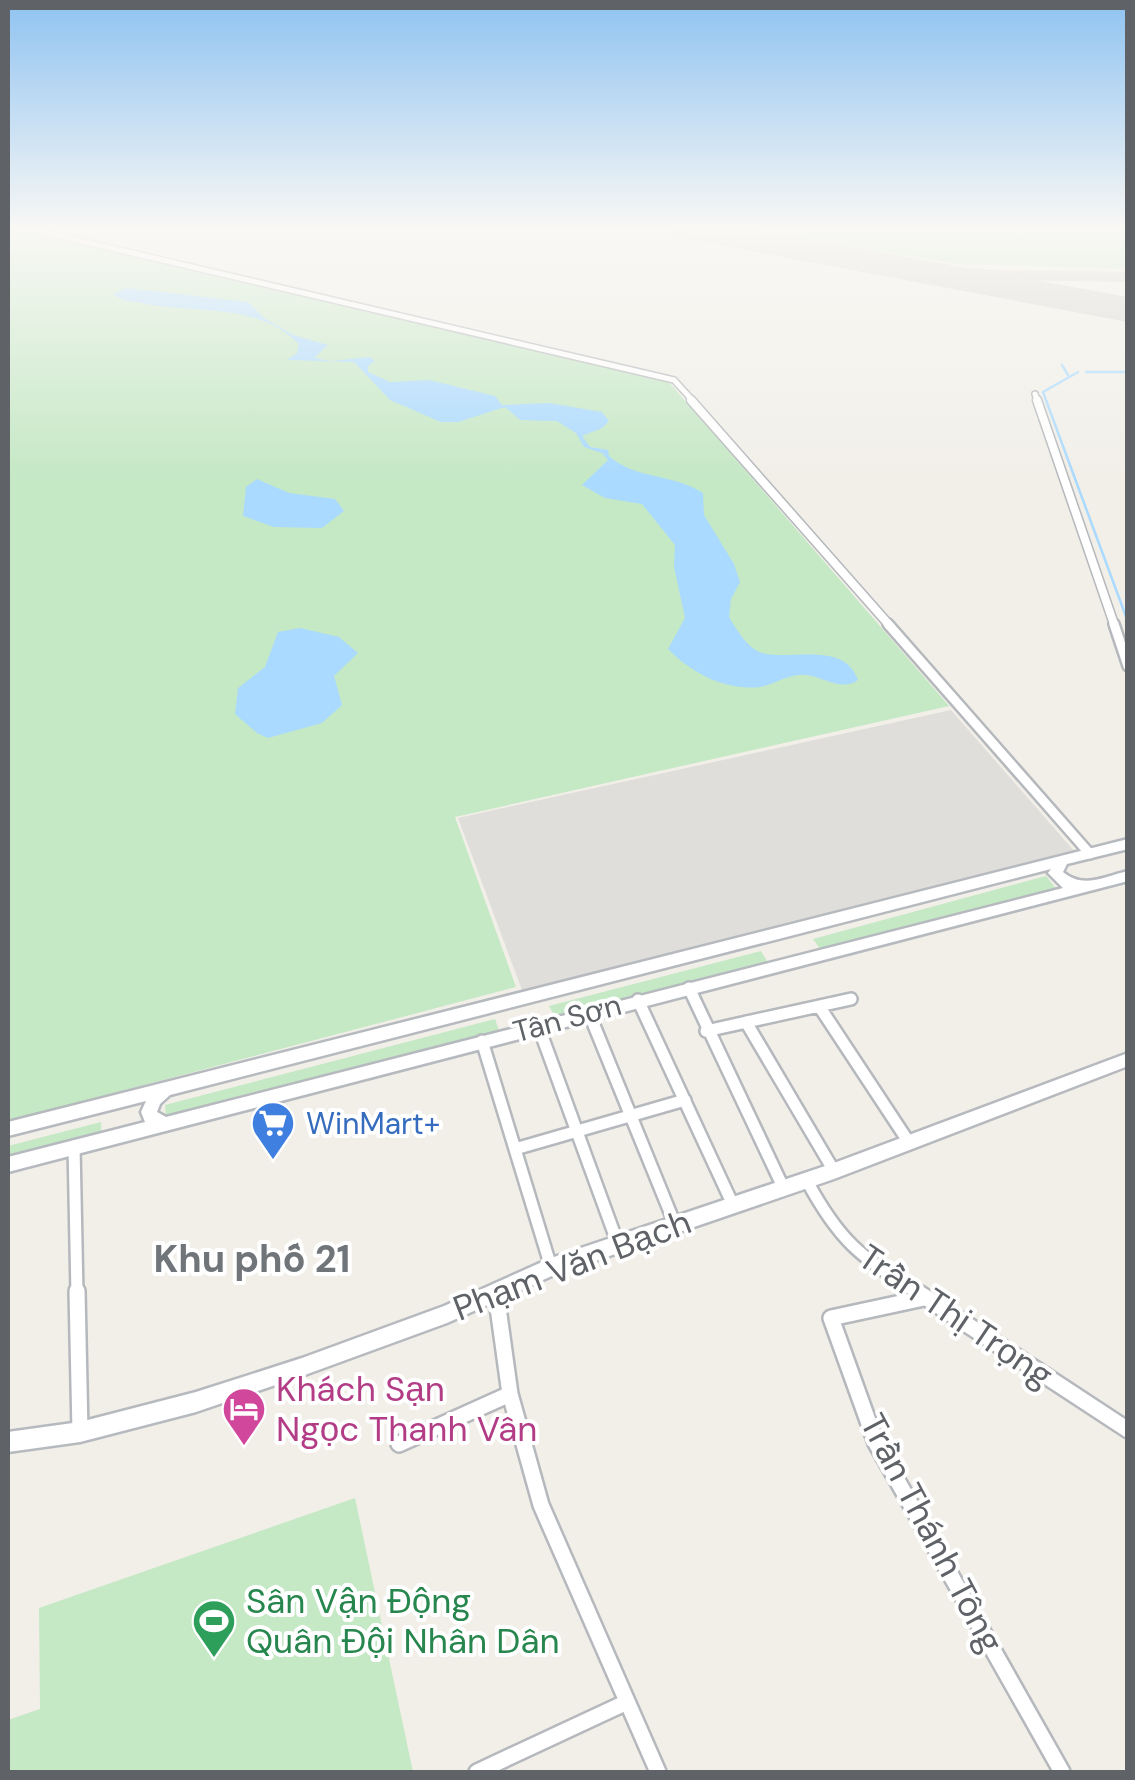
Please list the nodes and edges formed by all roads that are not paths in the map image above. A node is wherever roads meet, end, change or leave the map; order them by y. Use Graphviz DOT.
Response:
graph roads {
  1 [pos="380,311"];
  2 [pos="1035,394"];
  3 [pos="1128,666"];
  4 [pos="1123,848"];
  5 [pos="1090,854"];
  6 [pos="1062,861"];
  7 [pos="1128,876"];
  8 [pos="1080,888"];
  9 [pos="814,927"];
  10 [pos="764,939"];
  11 [pos="820,954"];
  12 [pos="774,964"];
  13 [pos="688,988"];
  14 [pos="548,993"];
  15 [pos="850,998"];
  16 [pos="638,1000"];
  17 [pos="502,1004"];
  18 [pos="819,1006"];
  19 [pos="589,1013"];
  20 [pos="559,1019"];
  21 [pos="746,1022"];
  22 [pos="538,1025"];
  23 [pos="511,1032"];
  24 [pos="706,1032"];
  25 [pos="482,1041"];
  26 [pos="1128,1059"];
  27 [pos="164,1092"];
  28 [pos="685,1100"];
  29 [pos="110,1105"];
  30 [pos="630,1116"];
  31 [pos="169,1124"];
  32 [pos="8,1129"];
  33 [pos="576,1132"];
  34 [pos="115,1136"];
  35 [pos="908,1141"];
  36 [pos="74,1146"];
  37 [pos="515,1148"];
  38 [pos="8,1164"];
  39 [pos="834,1171"];
  40 [pos="806,1181"];
  41 [pos="783,1187"];
  42 [pos="733,1205"];
  43 [pos="674,1222"];
  44 [pos="618,1244"];
  45 [pos="551,1267"];
  46 [pos="496,1292"];
  47 [pos="924,1298"];
  48 [pos="510,1394"];
  49 [pos="1128,1430"];
  50 [pos="80,1432"];
  51 [pos="8,1442"];
  52 [pos="399,1444"];
  53 [pos="626,1703"];
  54 [pos="476,1772"];
  55 [pos="658,1772"];
  56 [pos="1062,1772"];
  1 -- 5 [label="street"];
  2 -- 3 [label="street"];
  4 -- 5 [label="street, Tân Sơn"];
  5 -- 6 [label="street, Tân Sơn"];
  6 -- 8 [label="street"];
  6 -- 9 [label="street, Tân Sơn"];
  7 -- 8 [label="street, Tân Sơn"];
  8 -- 11 [label="street, Tân Sơn"];
  9 -- 10 [label="street, Tân Sơn"];
  9 -- 11 [label="street"];
  10 -- 12 [label="street"];
  10 -- 14 [label="street, Tân Sơn"];
  11 -- 12 [label="street, Tân Sơn"];
  12 -- 13 [label="street, Tân Sơn"];
  13 -- 16 [label="street, Tân Sơn"];
  13 -- 24 [label="street"];
  14 -- 17 [label="street, Tân Sơn"];
  14 -- 20 [label="street"];
  15 -- 18 [label="street"];
  16 -- 19 [label="street, Tân Sơn"];
  16 -- 28 [label="street"];
  17 -- 23 [label="street"];
  17 -- 27 [label="street, Tân Sơn"];
  18 -- 21 [label="street"];
  18 -- 35 [label="street"];
  19 -- 20 [label="street, Tân Sơn"];
  19 -- 30 [label="street"];
  20 -- 22 [label="street, Tân Sơn"];
  21 -- 24 [label="street"];
  21 -- 39 [label="street"];
  22 -- 23 [label="street, Tân Sơn"];
  22 -- 33 [label="street"];
  23 -- 25 [label="street, Tân Sơn"];
  24 -- 41 [label="street"];
  25 -- 31 [label="street, Tân Sơn"];
  25 -- 37 [label="street"];
  26 -- 35 [label="street, Phạm Văn Bạch"];
  27 -- 29 [label="street, Tân Sơn"];
  27 -- 31 [label="street"];
  28 -- 30 [label="street"];
  28 -- 42 [label="street"];
  29 -- 32 [label="street, Tân Sơn"];
  29 -- 34 [label="street"];
  30 -- 33 [label="street"];
  30 -- 43 [label="street"];
  31 -- 34 [label="street, Tân Sơn"];
  33 -- 37 [label="street"];
  33 -- 44 [label="street"];
  34 -- 36 [label="street, Tân Sơn"];
  35 -- 39 [label="street, Phạm Văn Bạch"];
  36 -- 38 [label="street, Tân Sơn"];
  36 -- 50 [label="street"];
  37 -- 45 [label="street"];
  39 -- 40 [label="street, Phạm Văn Bạch"];
  40 -- 41 [label="street, Phạm Văn Bạch"];
  40 -- 47 [label="street, Trần Thị Trọng"];
  41 -- 42 [label="street, Phạm Văn Bạch"];
  42 -- 43 [label="street, Phạm Văn Bạch"];
  43 -- 44 [label="street, Phạm Văn Bạch"];
  44 -- 45 [label="street, Phạm Văn Bạch"];
  45 -- 46 [label="street, Phạm Văn Bạch"];
  46 -- 48 [label="street"];
  46 -- 50 [label="street, Phạm Văn Bạch"];
  47 -- 49 [label="street, Trần Thị Trọng"];
  47 -- 56 [label="street, Trần Thánh Tông"];
  48 -- 52 [label="street"];
  48 -- 53 [label="street"];
  50 -- 51 [label="street, Phạm Văn Bạch"];
  53 -- 54 [label="street"];
  53 -- 55 [label="street"];
}
